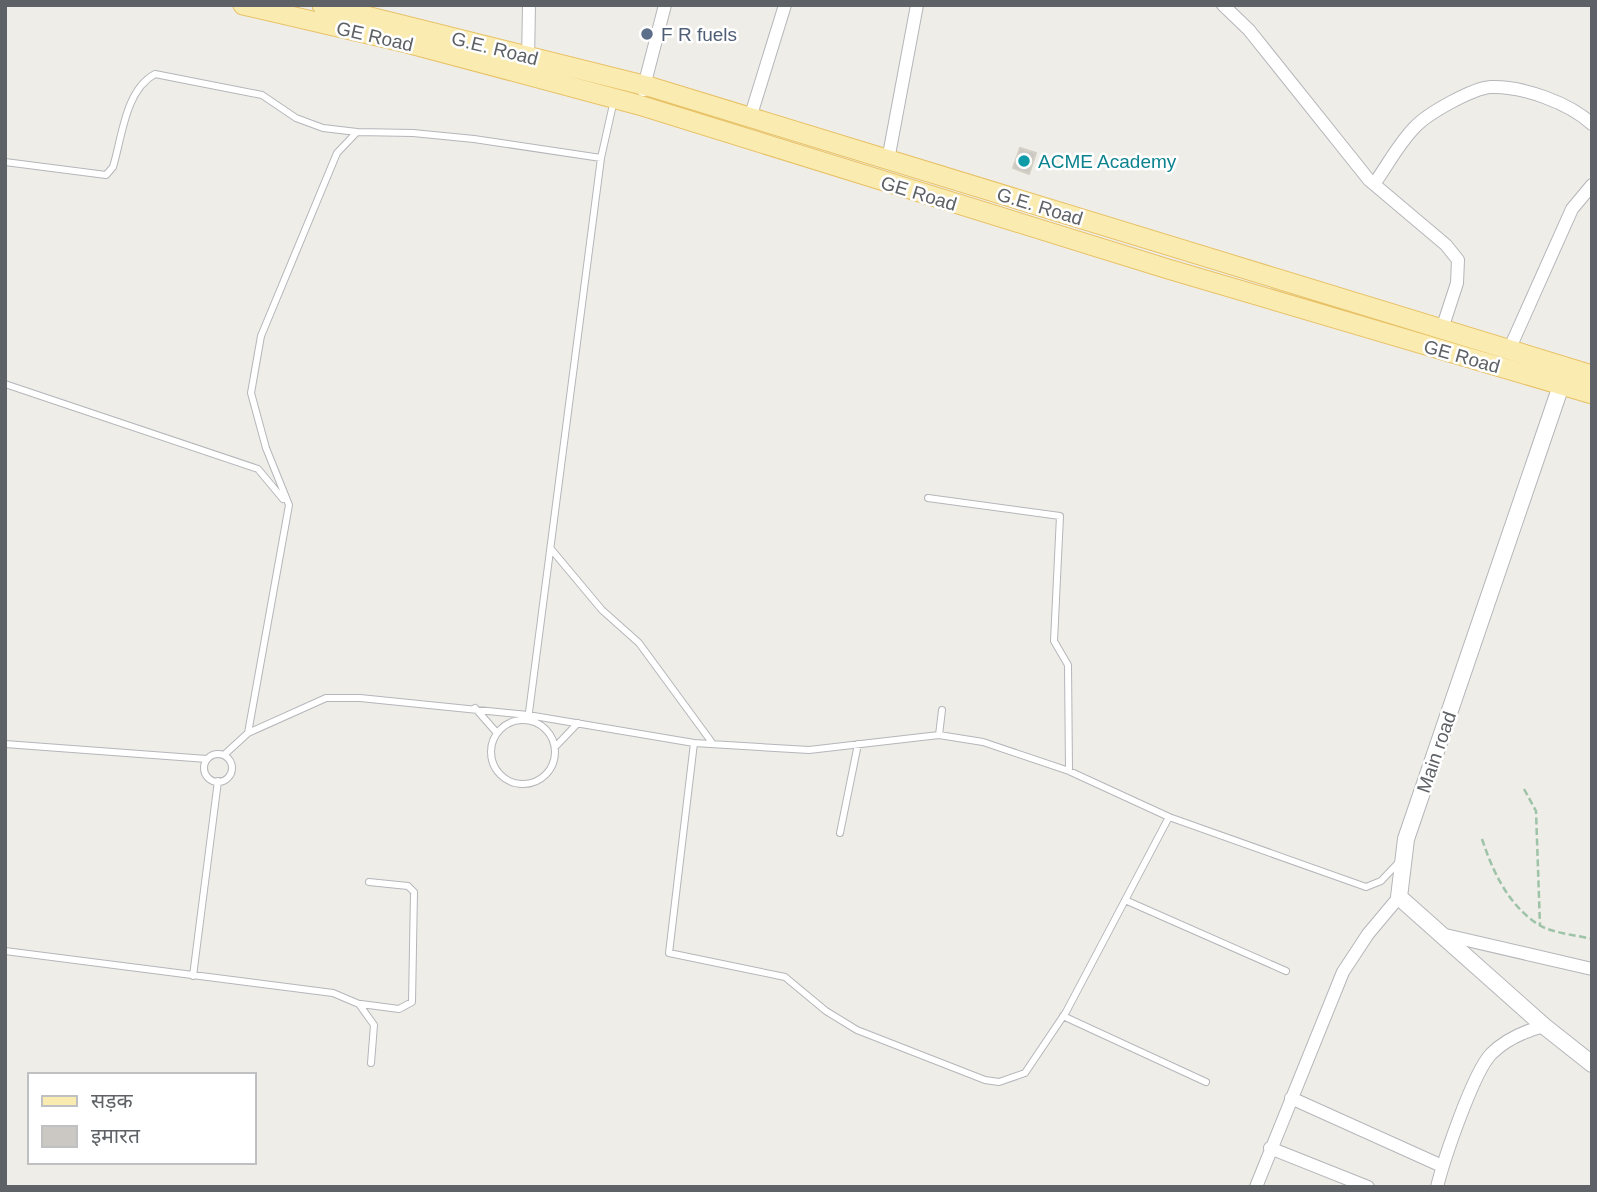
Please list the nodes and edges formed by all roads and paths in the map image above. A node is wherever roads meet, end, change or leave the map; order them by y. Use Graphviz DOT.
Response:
graph roads {
  1 [pos="243,5"];
  2 [pos="322,5"];
  3 [pos="529,5"];
  4 [pos="665,5"];
  5 [pos="785,5"];
  6 [pos="918,5"];
  7 [pos="1223,5"];
  8 [pos="528,66"];
  9 [pos="645,86"];
  10 [pos="614,99"];
  11 [pos="639,105"];
  12 [pos="750,118"];
  13 [pos="1592,124"];
  14 [pos="357,132"];
  15 [pos="601,158"];
  16 [pos="888,160"];
  17 [pos="5,162"];
  18 [pos="1374,184"];
  19 [pos="1592,185"];
  20 [pos="1442,329"];
  21 [pos="1509,350"];
  22 [pos="1592,375"];
  23 [pos="1564,376"];
  24 [pos="5,384"];
  25 [pos="1592,394"];
  26 [pos="928,498"];
  27 [pos="289,505"];
  28 [pos="551,549"];
  29 [pos="475,708"];
  30 [pos="943,710"];
  31 [pos="528,718"];
  32 [pos="578,723"];
  33 [pos="248,733"];
  34 [pos="497,733"];
  35 [pos="939,735"];
  36 [pos="694,743"];
  37 [pos="5,744"];
  38 [pos="713,744"];
  39 [pos="859,744"];
  40 [pos="556,746"];
  41 [pos="223,755"];
  42 [pos="207,759"];
  43 [pos="1069,771"];
  44 [pos="219,781"];
  45 [pos="1524,789"];
  46 [pos="1169,817"];
  47 [pos="840,833"];
  48 [pos="1482,839"];
  49 [pos="1404,856"];
  50 [pos="369,882"];
  51 [pos="1399,897"];
  52 [pos="1125,900"];
  53 [pos="1540,926"];
  54 [pos="1438,933"];
  55 [pos="1592,939"];
  56 [pos="5,951"];
  57 [pos="1592,969"];
  58 [pos="1286,971"];
  59 [pos="193,976"];
  60 [pos="359,1004"];
  61 [pos="1063,1016"];
  62 [pos="1544,1026"];
  63 [pos="371,1063"];
  64 [pos="1592,1064"];
  65 [pos="1206,1082"];
  66 [pos="1291,1098"];
  67 [pos="1270,1148"];
  68 [pos="1442,1166"];
  69 [pos="1347,1184"];
  70 [pos="1256,1187"];
  71 [pos="1368,1187"];
  72 [pos="1437,1187"];
  1 -- 8 [label="main road, GE Road"];
  2 -- 8 [label="main road, G.E. Road"];
  3 -- 8 [label="street"];
  4 -- 9 [label="street"];
  5 -- 12 [label="street"];
  6 -- 16 [label="street"];
  7 -- 18 [label="street"];
  8 -- 9 [label="main road, G.E. Road"];
  8 -- 10 [label="main road, GE Road"];
  9 -- 11 [label="street"];
  9 -- 12 [label="main road, G.E. Road"];
  10 -- 11 [label="main road, GE Road"];
  10 -- 15 [label="lane"];
  11 -- 23 [label="main road, GE Road"];
  12 -- 16 [label="main road, G.E. Road"];
  13 -- 18 [label="street"];
  14 -- 15 [label="lane"];
  14 -- 17 [label="lane"];
  14 -- 27 [label="lane"];
  15 -- 28 [label="lane"];
  16 -- 20 [label="main road, G.E. Road"];
  18 -- 20 [label="street"];
  19 -- 21 [label="street"];
  20 -- 21 [label="main road, G.E. Road"];
  21 -- 23 [label="main road, G.E. Road"];
  22 -- 23 [label="main road, G.E. Road"];
  23 -- 25 [label="main road, GE Road"];
  23 -- 49 [label="street, Main road"];
  24 -- 27 [label="lane"];
  26 -- 43 [label="lane"];
  27 -- 33 [label="lane"];
  28 -- 31 [label="lane"];
  28 -- 38 [label="lane"];
  29 -- 31 [label="lane"];
  29 -- 33 [label="lane"];
  29 -- 34 [label="lane"];
  30 -- 35 [label="lane"];
  31 -- 32 [label="lane"];
  31 -- 34 [label="lane"];
  31 -- 40 [label="lane"];
  32 -- 36 [label="lane"];
  32 -- 40 [label="lane"];
  33 -- 41 [label="lane"];
  34 -- 40 [label="lane"];
  35 -- 39 [label="lane"];
  35 -- 43 [label="lane"];
  36 -- 38 [label="lane"];
  36 -- 61 [label="lane"];
  37 -- 42 [label="lane"];
  38 -- 39 [label="lane"];
  39 -- 47 [label="lane"];
  41 -- 42 [label="lane"];
  41 -- 44 [label="lane"];
  42 -- 44 [label="lane"];
  43 -- 46 [label="lane"];
  44 -- 59 [label="lane"];
  45 -- 53 [label="path"];
  46 -- 49 [label="lane"];
  46 -- 52 [label="lane"];
  48 -- 53 [label="path"];
  49 -- 51 [label="street, Main road"];
  50 -- 60 [label="lane"];
  51 -- 54 [label="street"];
  51 -- 66 [label="street"];
  52 -- 58 [label="lane"];
  52 -- 61 [label="lane"];
  53 -- 55 [label="path"];
  54 -- 57 [label="street"];
  54 -- 62 [label="street"];
  56 -- 59 [label="lane"];
  59 -- 60 [label="lane"];
  60 -- 63 [label="lane"];
  61 -- 65 [label="lane"];
  62 -- 64 [label="street"];
  62 -- 68 [label="street"];
  66 -- 67 [label="street"];
  66 -- 68 [label="street"];
  67 -- 69 [label="street"];
  67 -- 70 [label="street"];
  68 -- 72 [label="street"];
  69 -- 71 [label="street"];
}
